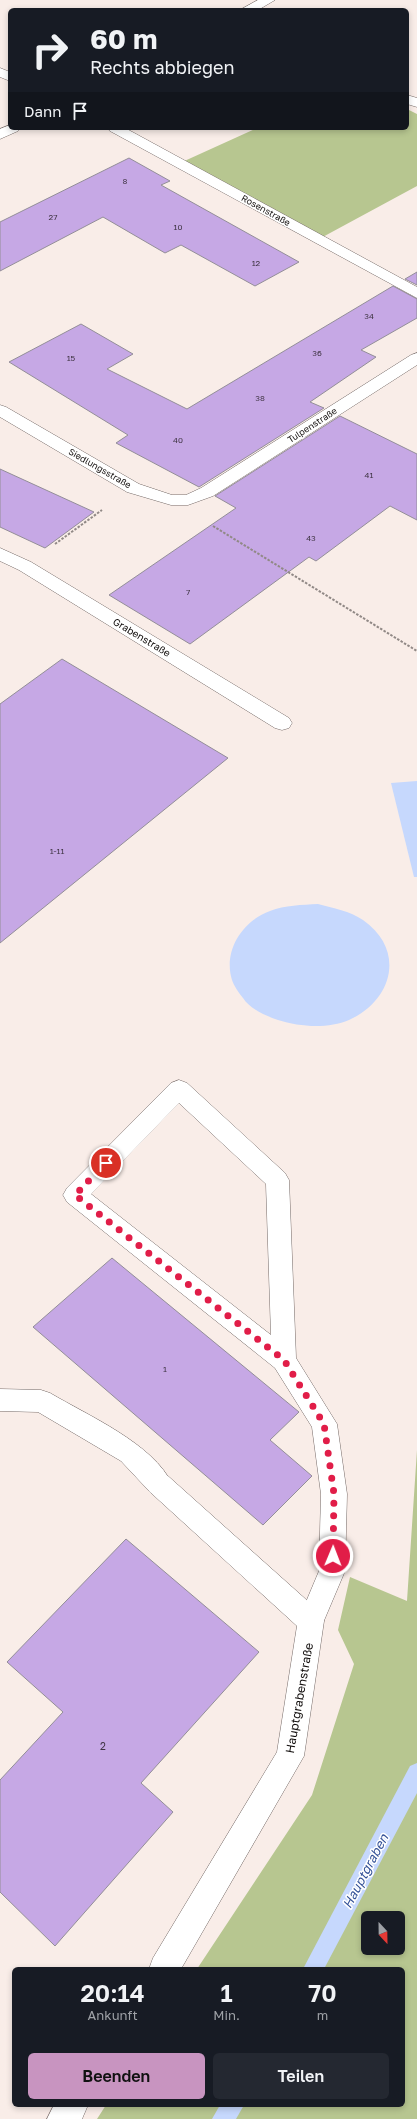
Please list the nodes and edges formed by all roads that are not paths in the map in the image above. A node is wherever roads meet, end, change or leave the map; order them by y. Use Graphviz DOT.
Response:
graph roads {
  1 [pos="269,0"];
  2 [pos="251,8"];
  3 [pos="9,130"];
  4 [pos="119,130"];
  5 [pos="0,135"];
  6 [pos="417,293"];
  7 [pos="417,358"];
  8 [pos="0,410"];
  9 [pos="207,492"];
  10 [pos="0,554"];
  11 [pos="282,723"];
  12 [pos="284,1360"];
  13 [pos="0,1400"];
  14 [pos="311,1621"];
  15 [pos="165,1967"];
  16 [pos="72,2107"];
  17 [pos="63,2119"];
  1 -- 2 [label="street"];
  3 -- 5 [label="street"];
  4 -- 6 [label="street, Rosenstraße"];
  7 -- 9 [label="street, Tulpenstraße"];
  8 -- 9 [label="street, Siedlungsstraße"];
  10 -- 11 [label="street, Grabenstraße"];
  12 -- 12 [label="street"];
  12 -- 14 [label="street, Hauptgrabenstraße"];
  13 -- 14 [label="street"];
  14 -- 15 [label="street, Hauptgrabenstraße"];
  16 -- 17 [label="street"];
}
